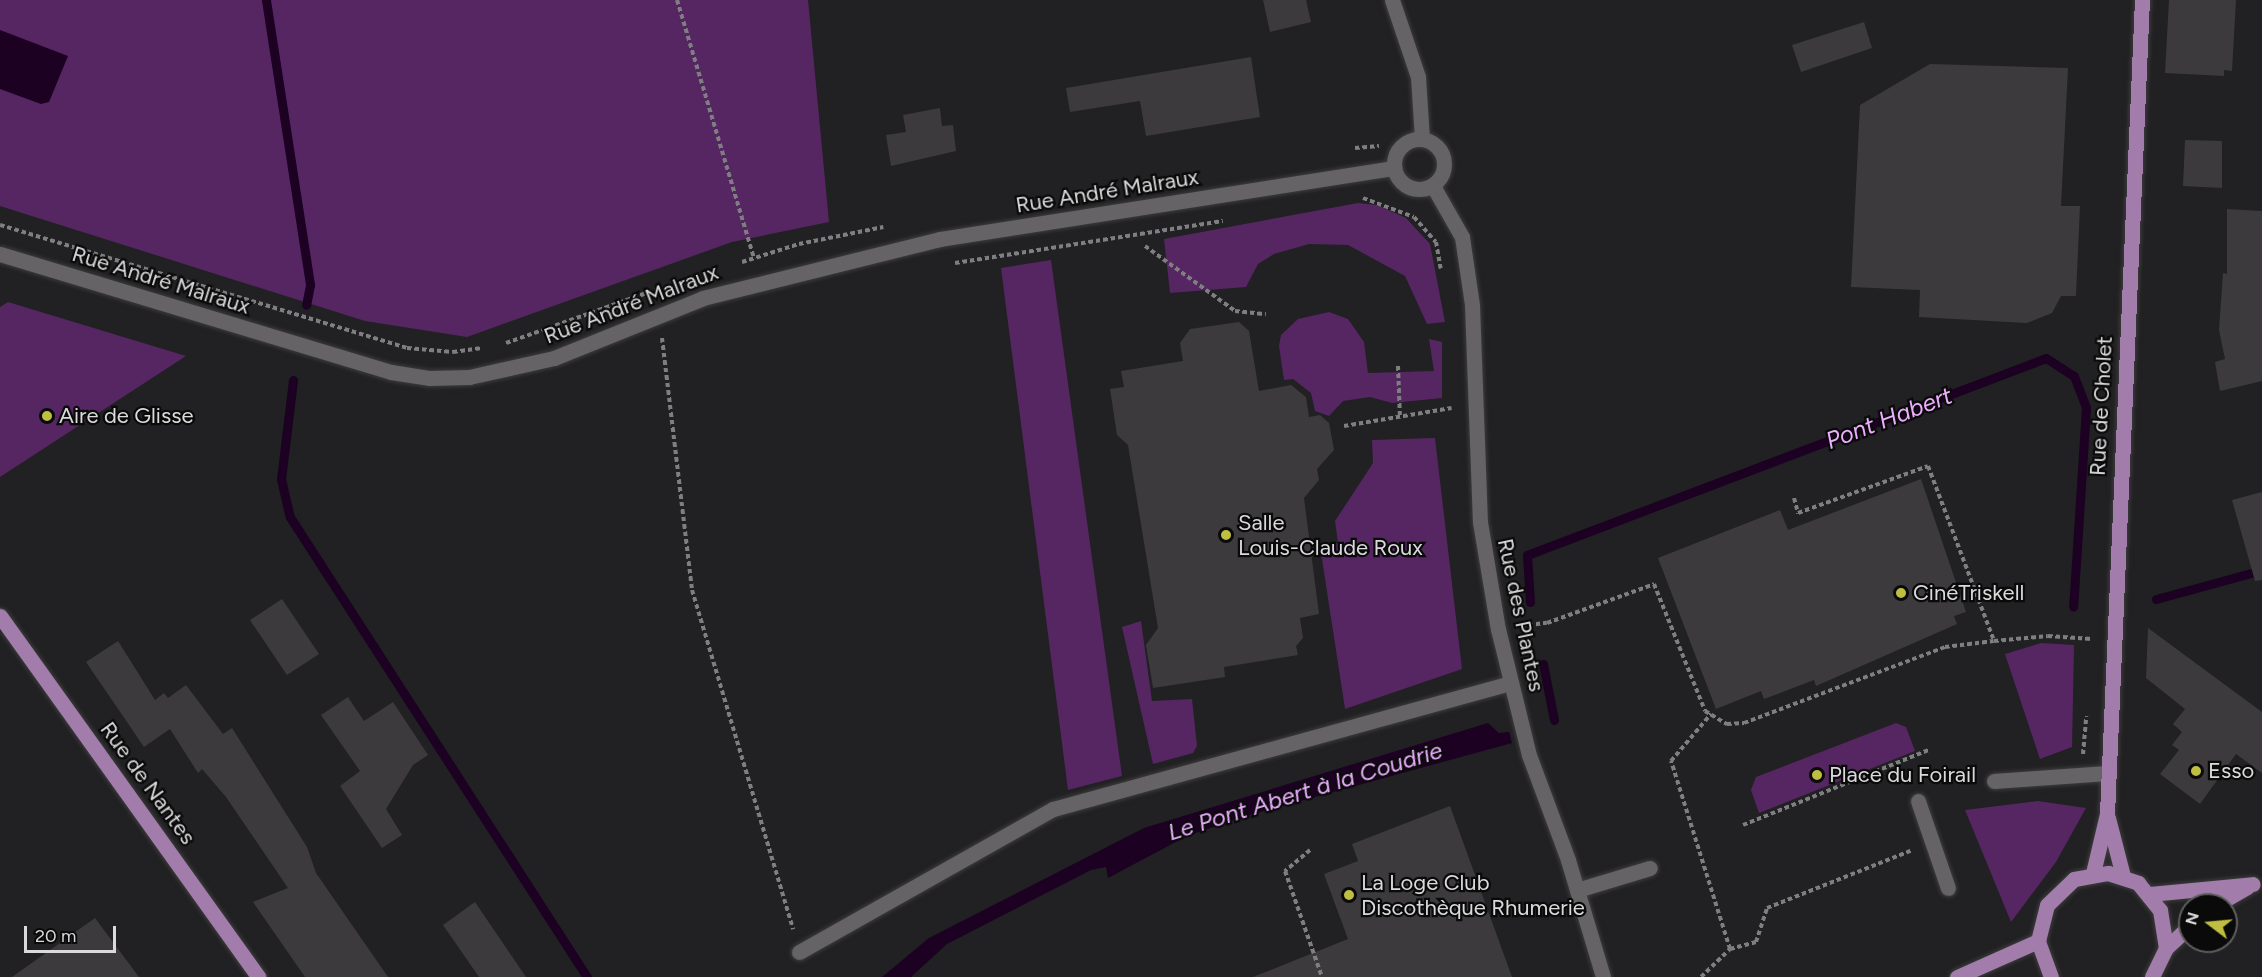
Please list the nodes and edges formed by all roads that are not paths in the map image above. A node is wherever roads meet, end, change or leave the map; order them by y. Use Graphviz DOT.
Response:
graph roads {
  1 [pos="1392,0"];
  2 [pos="2142,0"];
  3 [pos="1422,139"];
  4 [pos="1394,168"];
  5 [pos="1433,186"];
  6 [pos="0,254"];
  7 [pos="0,615"];
  8 [pos="1511,683"];
  9 [pos="2107,773"];
  10 [pos="1994,781"];
  11 [pos="1918,801"];
  12 [pos="2107,814"];
  13 [pos="1650,868"];
  14 [pos="2093,873"];
  15 [pos="2123,876"];
  16 [pos="2257,882"];
  17 [pos="1948,888"];
  18 [pos="1577,890"];
  19 [pos="2237,893"];
  20 [pos="2150,894"];
  21 [pos="2178,937"];
  22 [pos="2038,941"];
  23 [pos="2166,948"];
  24 [pos="799,952"];
  25 [pos="258,977"];
  26 [pos="1603,977"];
  27 [pos="1957,977"];
  28 [pos="2051,977"];
  29 [pos="2152,977"];
  1 -- 3 [label="street"];
  2 -- 9 [label="main road, Rue de Cholet"];
  3 -- 4 [label="street"];
  3 -- 5 [label="street"];
  4 -- 5 [label="street"];
  4 -- 6 [label="street, Rue André Malraux"];
  5 -- 8 [label="street, Rue des Plantes"];
  7 -- 25 [label="main road, Rue de Nantes"];
  8 -- 18 [label="street, Rue des Plantes"];
  8 -- 24 [label="street"];
  9 -- 10 [label="street"];
  9 -- 12 [label="main road, Rue de Cholet"];
  11 -- 17 [label="street"];
  12 -- 14 [label="main road, Rue de Cholet"];
  12 -- 15 [label="main road, Rue de Cholet"];
  13 -- 18 [label="street"];
  14 -- 15 [label="main road"];
  14 -- 22 [label="main road"];
  15 -- 20 [label="main road"];
  16 -- 19 [label="main road"];
  16 -- 20 [label="main road"];
  18 -- 26 [label="street, Rue des Plantes"];
  20 -- 23 [label="main road"];
  21 -- 23 [label="main road"];
  22 -- 27 [label="main road"];
  22 -- 28 [label="main road"];
  23 -- 29 [label="main road"];
}
